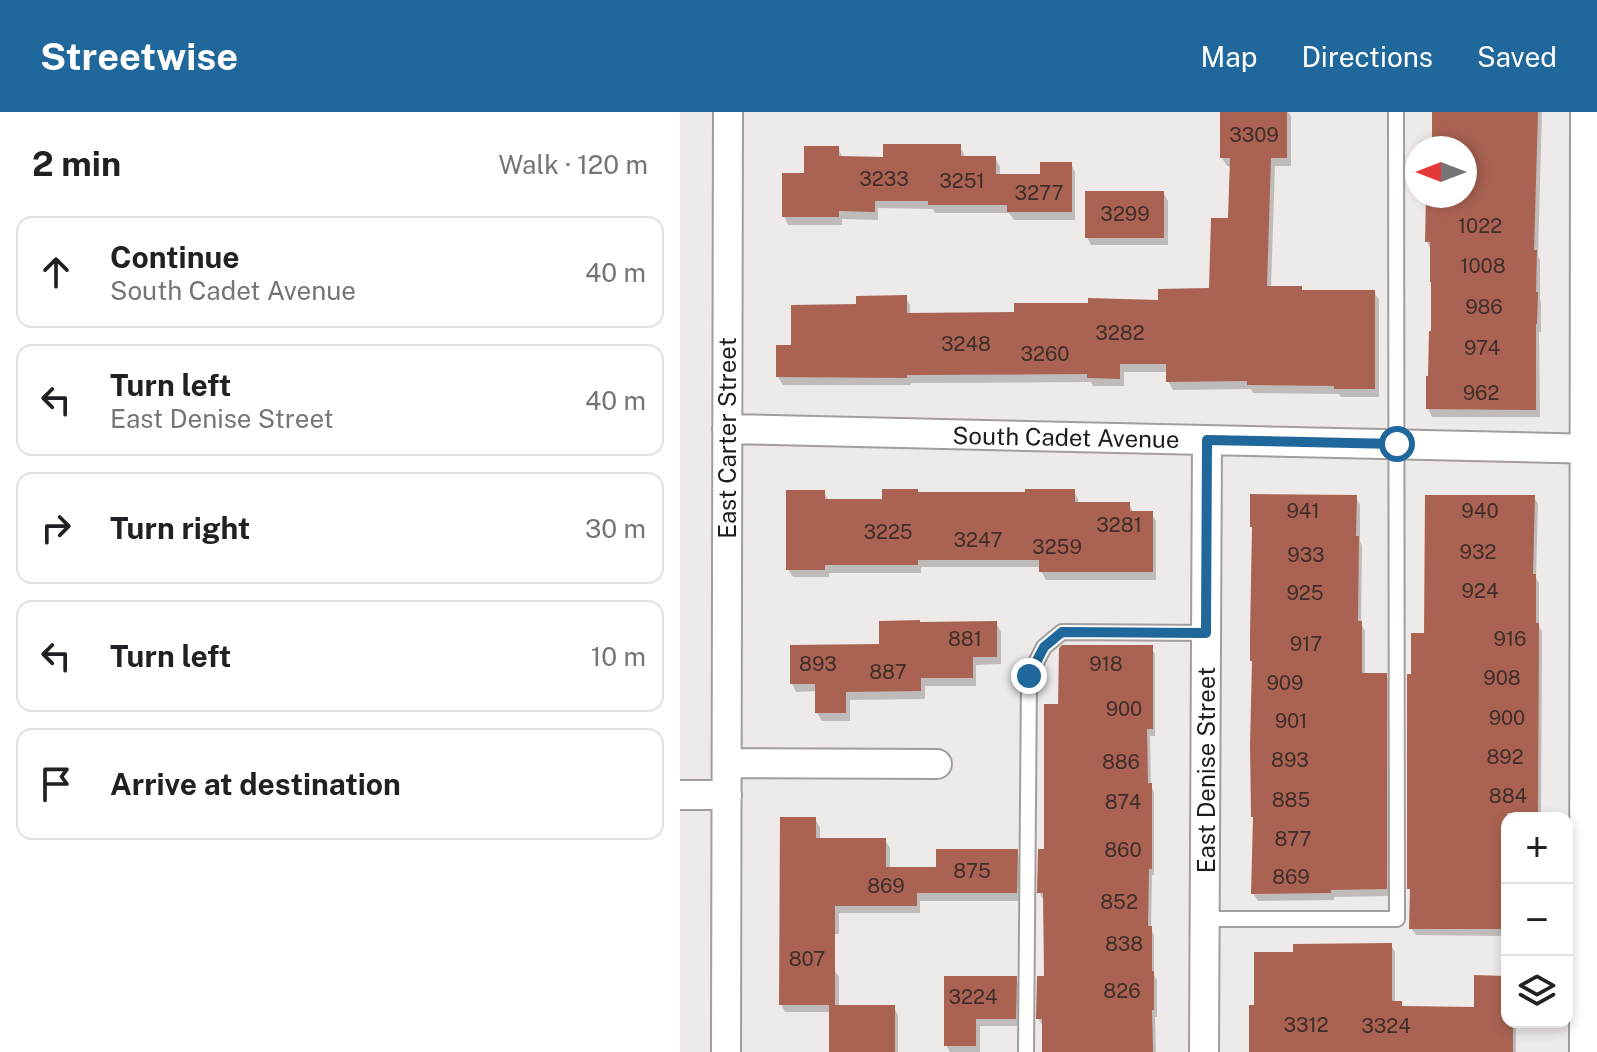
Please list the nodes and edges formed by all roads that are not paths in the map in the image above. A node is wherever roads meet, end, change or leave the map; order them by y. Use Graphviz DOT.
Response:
graph roads {
  1 [pos="728,112"];
  2 [pos="1396,112"];
  3 [pos="1589,112"];
  4 [pos="727,429"];
  5 [pos="1207,440"];
  6 [pos="1397,444"];
  7 [pos="1593,449"];
  8 [pos="1206,633"];
  9 [pos="727,763"];
  10 [pos="937,764"];
  11 [pos="680,795"];
  12 [pos="727,795"];
  13 [pos="1205,919"];
  14 [pos="726,1052"];
  15 [pos="1026,1052"];
  16 [pos="1204,1052"];
  17 [pos="1588,1052"];
  1 -- 4 [label="street, East Carter Street"];
  2 -- 6 [label="lane"];
  3 -- 7 [label="street"];
  4 -- 5 [label="street, South Cadet Avenue"];
  4 -- 9 [label="street, East Carter Street"];
  5 -- 6 [label="street, South Cadet Avenue"];
  5 -- 8 [label="street, East Denise Street"];
  6 -- 7 [label="street, South Cadet Avenue"];
  6 -- 13 [label="lane"];
  7 -- 17 [label="street"];
  8 -- 13 [label="street, East Denise Street"];
  8 -- 15 [label="lane"];
  9 -- 10 [label="street"];
  9 -- 12 [label="street, East Carter Street"];
  11 -- 12 [label="street"];
  12 -- 14 [label="street, East Carter Street"];
  13 -- 16 [label="street, East Denise Street"];
}
